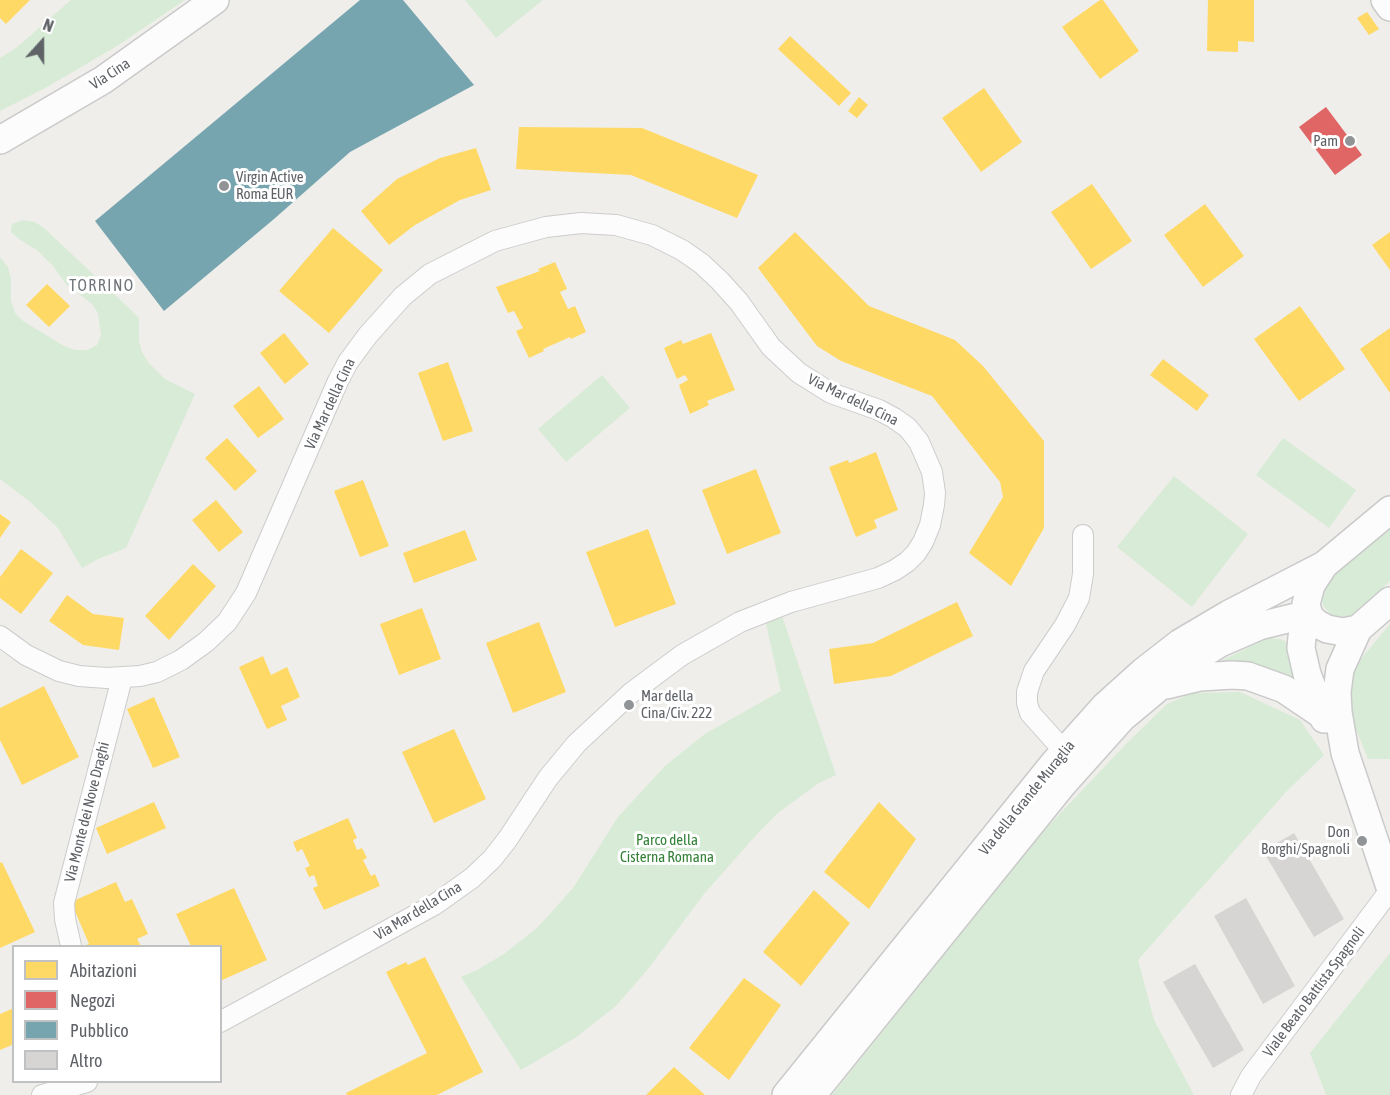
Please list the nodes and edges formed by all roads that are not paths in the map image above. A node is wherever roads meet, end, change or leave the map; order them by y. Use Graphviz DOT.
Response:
graph roads {
  1 [pos="215,0"];
  2 [pos="1385,0"];
  3 [pos="1390,7"];
  4 [pos="0,140"];
  5 [pos="1390,510"];
  6 [pos="1083,535"];
  7 [pos="1324,565"];
  8 [pos="1390,601"];
  9 [pos="1309,615"];
  10 [pos="1358,629"];
  11 [pos="0,636"];
  12 [pos="122,678"];
  13 [pos="1155,689"];
  14 [pos="1322,714"];
  15 [pos="1064,751"];
  16 [pos="1345,753"];
  17 [pos="1390,889"];
  18 [pos="71,945"];
  19 [pos="222,1021"];
  20 [pos="84,1083"];
  21 [pos="42,1095"];
  22 [pos="786,1095"];
  23 [pos="812,1095"];
  24 [pos="1241,1095"];
  1 -- 4 [label="street, Via Cina"];
  2 -- 3 [label="street"];
  5 -- 7 [label="street"];
  6 -- 15 [label="street"];
  7 -- 9 [label="street"];
  7 -- 15 [label="street, Via della Grande Muraglia"];
  8 -- 10 [label="street"];
  9 -- 10 [label="street"];
  9 -- 13 [label="street, Via della Grande Muraglia"];
  9 -- 14 [label="street"];
  10 -- 16 [label="street"];
  11 -- 12 [label="street, Via Mar della Cina"];
  12 -- 18 [label="street, Via Monte dei Nove Draghi"];
  12 -- 19 [label="street, Via Mar della Cina"];
  13 -- 14 [label="street"];
  13 -- 23 [label="street, Via della Grande Muraglia"];
  14 -- 16 [label="street"];
  15 -- 22 [label="street, Via della Grande Muraglia"];
  16 -- 17 [label="street"];
  17 -- 24 [label="street, Viale Beato Battista Spagnoli"];
  20 -- 21 [label="street"];
}
